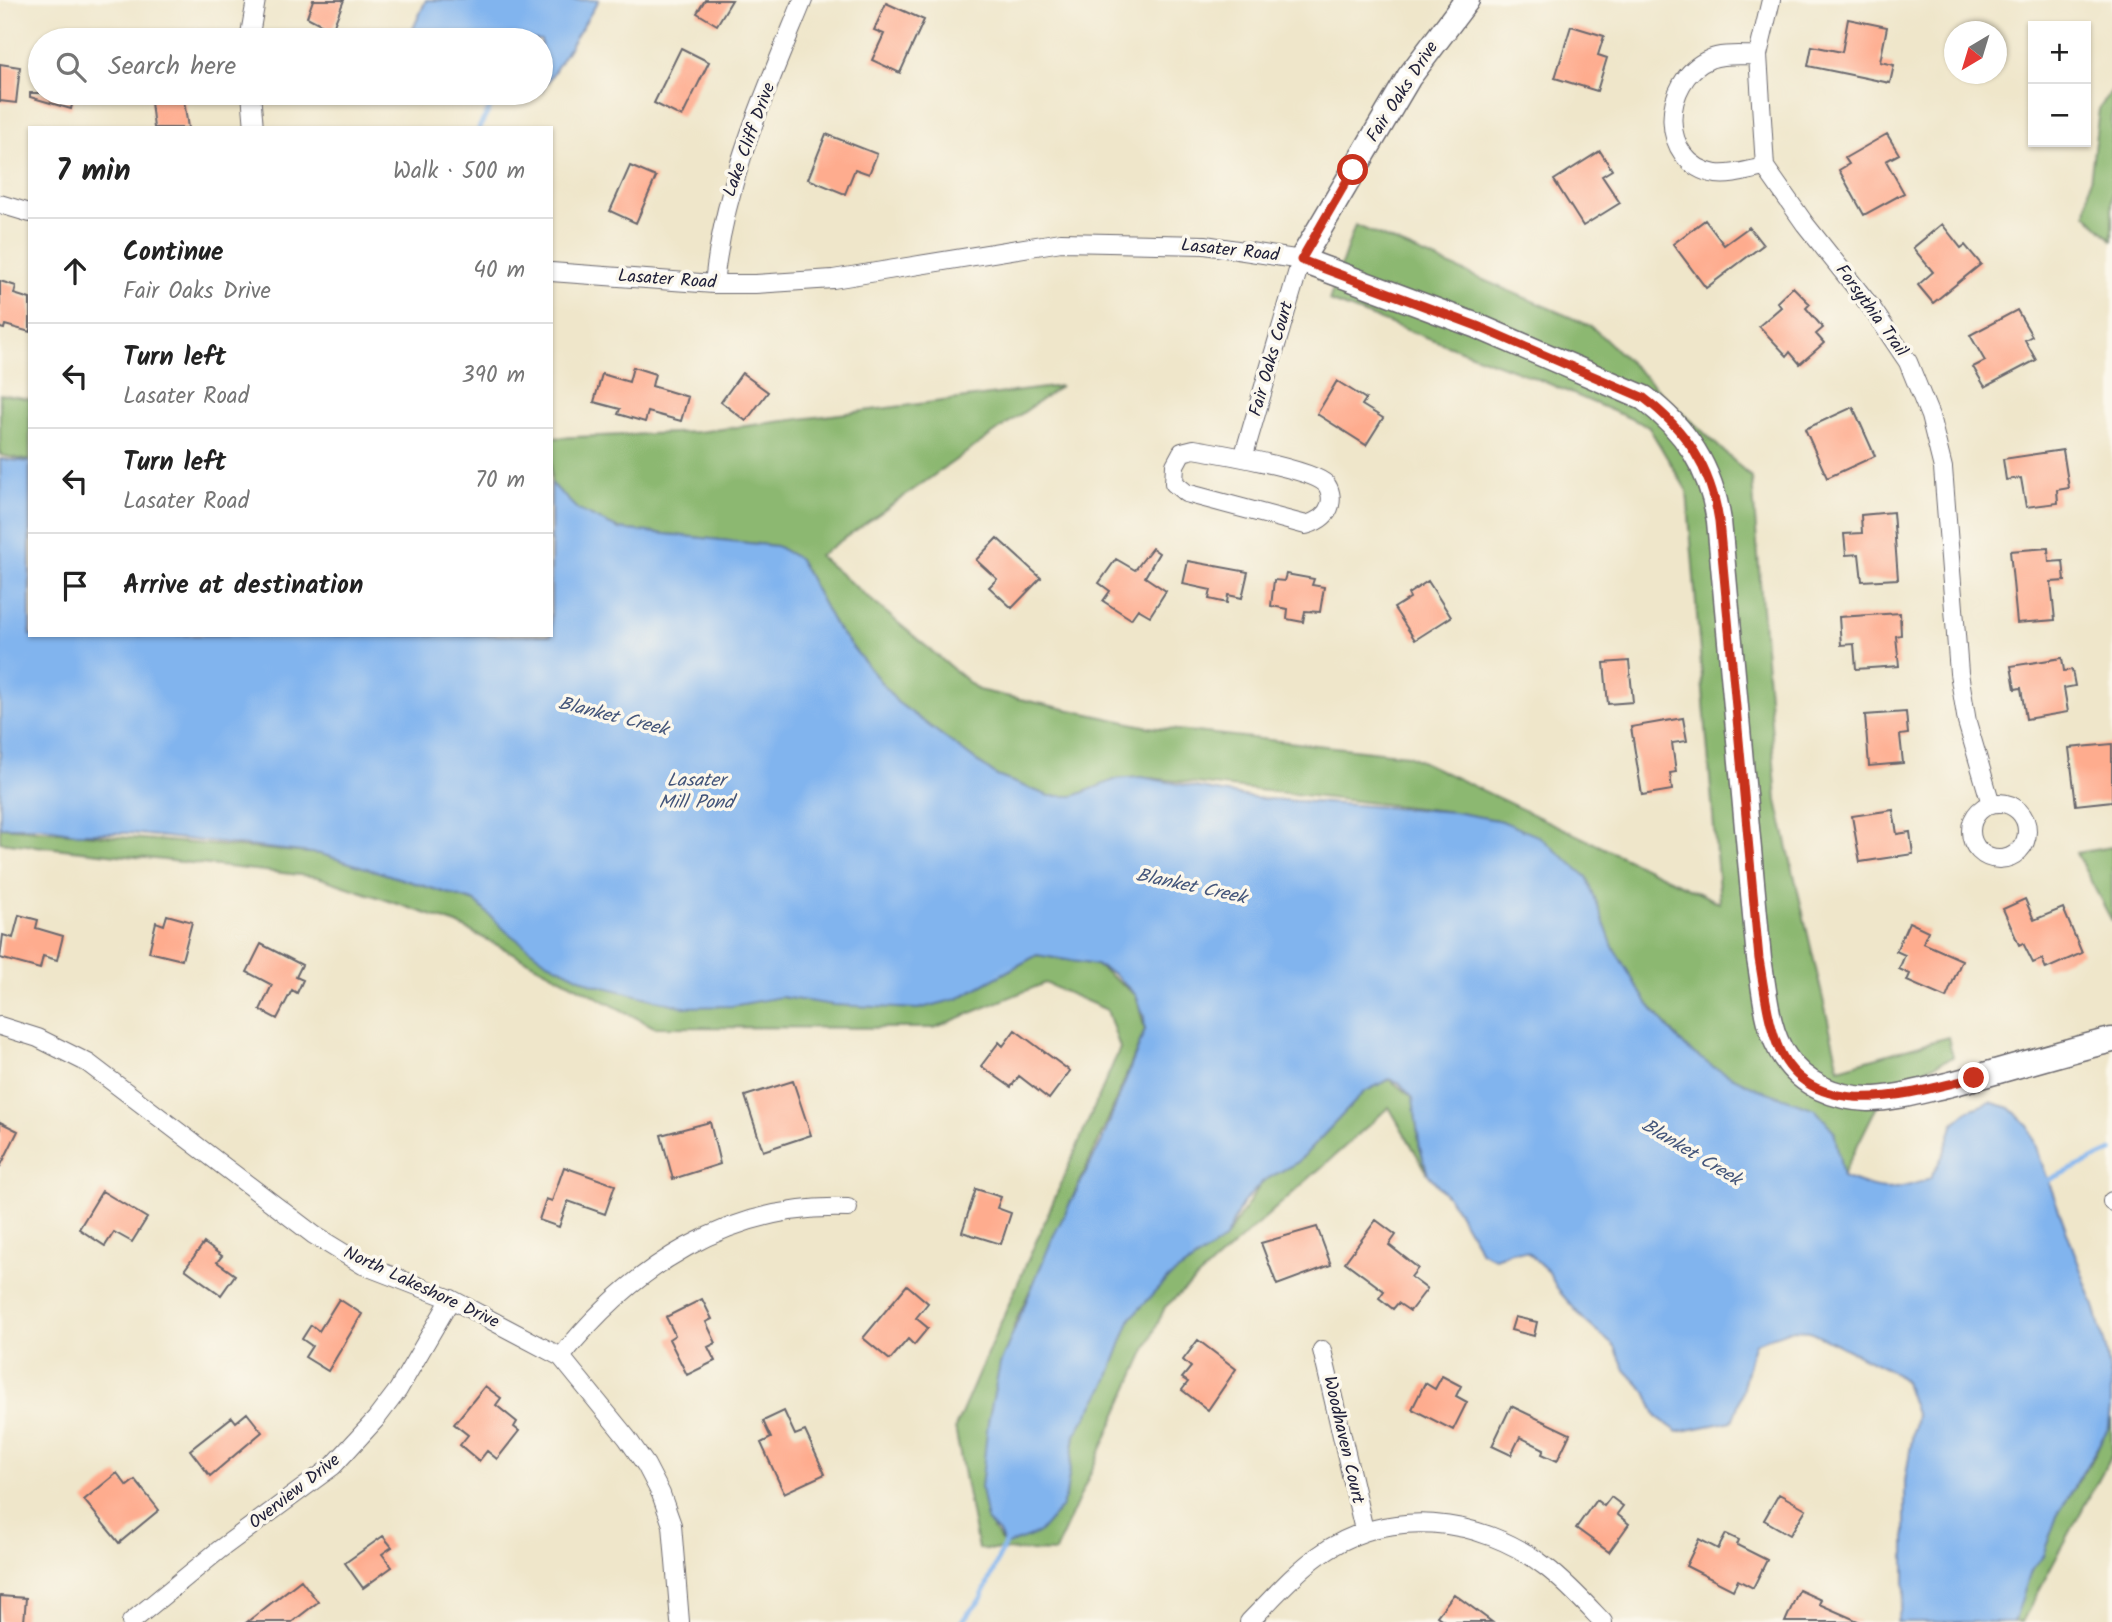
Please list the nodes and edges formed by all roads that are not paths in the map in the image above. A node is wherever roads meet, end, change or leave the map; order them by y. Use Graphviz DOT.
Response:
graph roads {
  1 [pos="256,0"];
  2 [pos="803,0"];
  3 [pos="1467,0"];
  4 [pos="1771,0"];
  5 [pos="251,28"];
  6 [pos="1758,55"];
  7 [pos="252,105"];
  8 [pos="254,126"];
  9 [pos="1765,167"];
  10 [pos="0,204"];
  11 [pos="28,213"];
  12 [pos="1301,260"];
  13 [pos="553,272"];
  14 [pos="714,284"];
  15 [pos="1242,458"];
  16 [pos="1992,803"];
  17 [pos="0,1026"];
  18 [pos="2112,1040"];
  19 [pos="848,1208"];
  20 [pos="451,1299"];
  21 [pos="1322,1350"];
  22 [pos="561,1357"];
  23 [pos="1364,1530"];
  24 [pos="131,1622"];
  25 [pos="680,1622"];
  26 [pos="1249,1622"];
  27 [pos="1603,1622"];
  1 -- 5 [label="street"];
  2 -- 14 [label="street, Lake Cliff Drive"];
  3 -- 12 [label="street, Fair Oaks Drive"];
  4 -- 6 [label="street"];
  6 -- 9 [label="street"];
  6 -- 9 [label="street"];
  7 -- 8 [label="street"];
  9 -- 16 [label="street, Forsythia Trail"];
  10 -- 11 [label="street"];
  12 -- 14 [label="street, Lasater Road"];
  12 -- 15 [label="street, Fair Oaks Court"];
  12 -- 18 [label="street, Lasater Road"];
  13 -- 14 [label="street, Lasater Road"];
  15 -- 15 [label="street"];
  17 -- 20 [label="street, North Lakeshore Drive"];
  19 -- 22 [label="street"];
  20 -- 22 [label="street, North Lakeshore Drive"];
  20 -- 24 [label="street, Overview Drive"];
  21 -- 23 [label="street, Woodhaven Court"];
  22 -- 25 [label="street, North Lakeshore Drive"];
  23 -- 26 [label="street"];
  23 -- 27 [label="street"];
}
